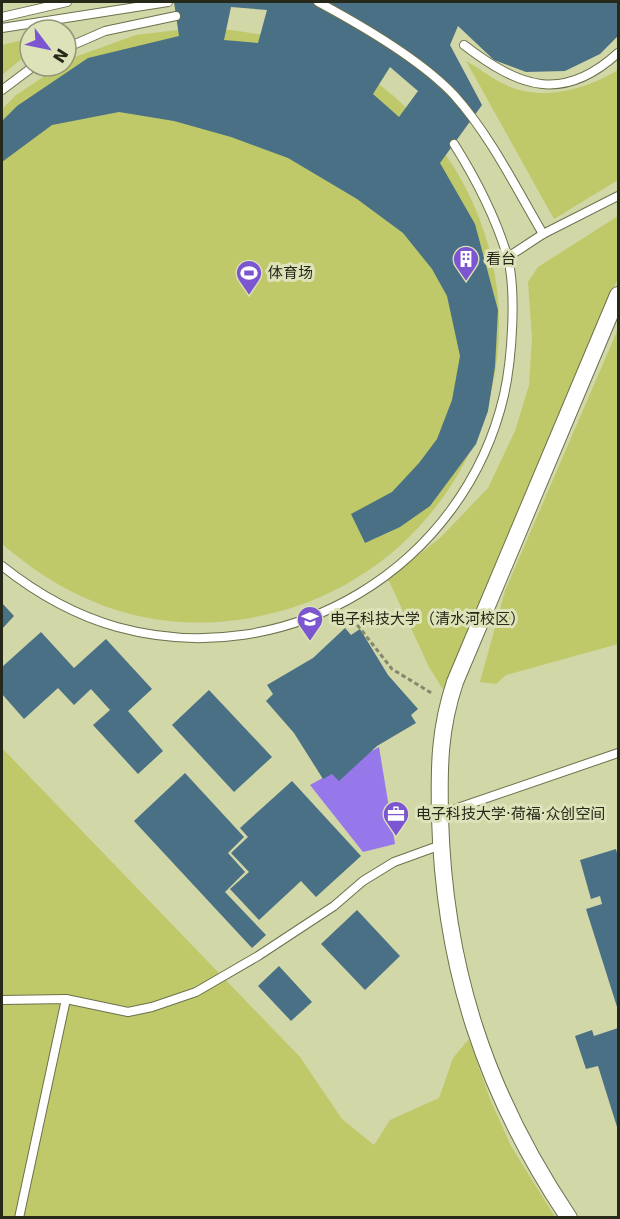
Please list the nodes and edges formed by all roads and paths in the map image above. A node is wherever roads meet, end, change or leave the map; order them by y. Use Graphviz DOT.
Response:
graph roads {
  1 [pos="67,2"];
  2 [pos="168,2"];
  3 [pos="318,2"];
  4 [pos="176,16"];
  5 [pos="2,17"];
  6 [pos="2,28"];
  7 [pos="78,43"];
  8 [pos="464,45"];
  9 [pos="618,53"];
  10 [pos="18,78"];
  11 [pos="2,90"];
  12 [pos="454,144"];
  13 [pos="618,196"];
  14 [pos="543,234"];
  15 [pos="508,257"];
  16 [pos="618,295"];
  17 [pos="2,566"];
  18 [pos="340,605"];
  19 [pos="448,703"];
  20 [pos="618,753"];
  21 [pos="440,814"];
  22 [pos="441,845"];
  23 [pos="66,999"];
  24 [pos="2,1000"];
  25 [pos="19,1218"];
  26 [pos="569,1218"];
  1 -- 5 [label="lane"];
  2 -- 6 [label="lane"];
  3 -- 14 [label="lane"];
  4 -- 7 [label="lane"];
  8 -- 9 [label="lane"];
  10 -- 11 [label="lane"];
  12 -- 15 [label="lane"];
  13 -- 14 [label="lane"];
  14 -- 15 [label="lane"];
  15 -- 18 [label="lane"];
  16 -- 19 [label="street"];
  17 -- 18 [label="lane"];
  18 -- 19 [label="path"];
  19 -- 21 [label="street"];
  20 -- 21 [label="lane"];
  21 -- 22 [label="street"];
  22 -- 23 [label="lane"];
  22 -- 26 [label="street"];
  23 -- 24 [label="lane"];
  23 -- 25 [label="lane"];
}
